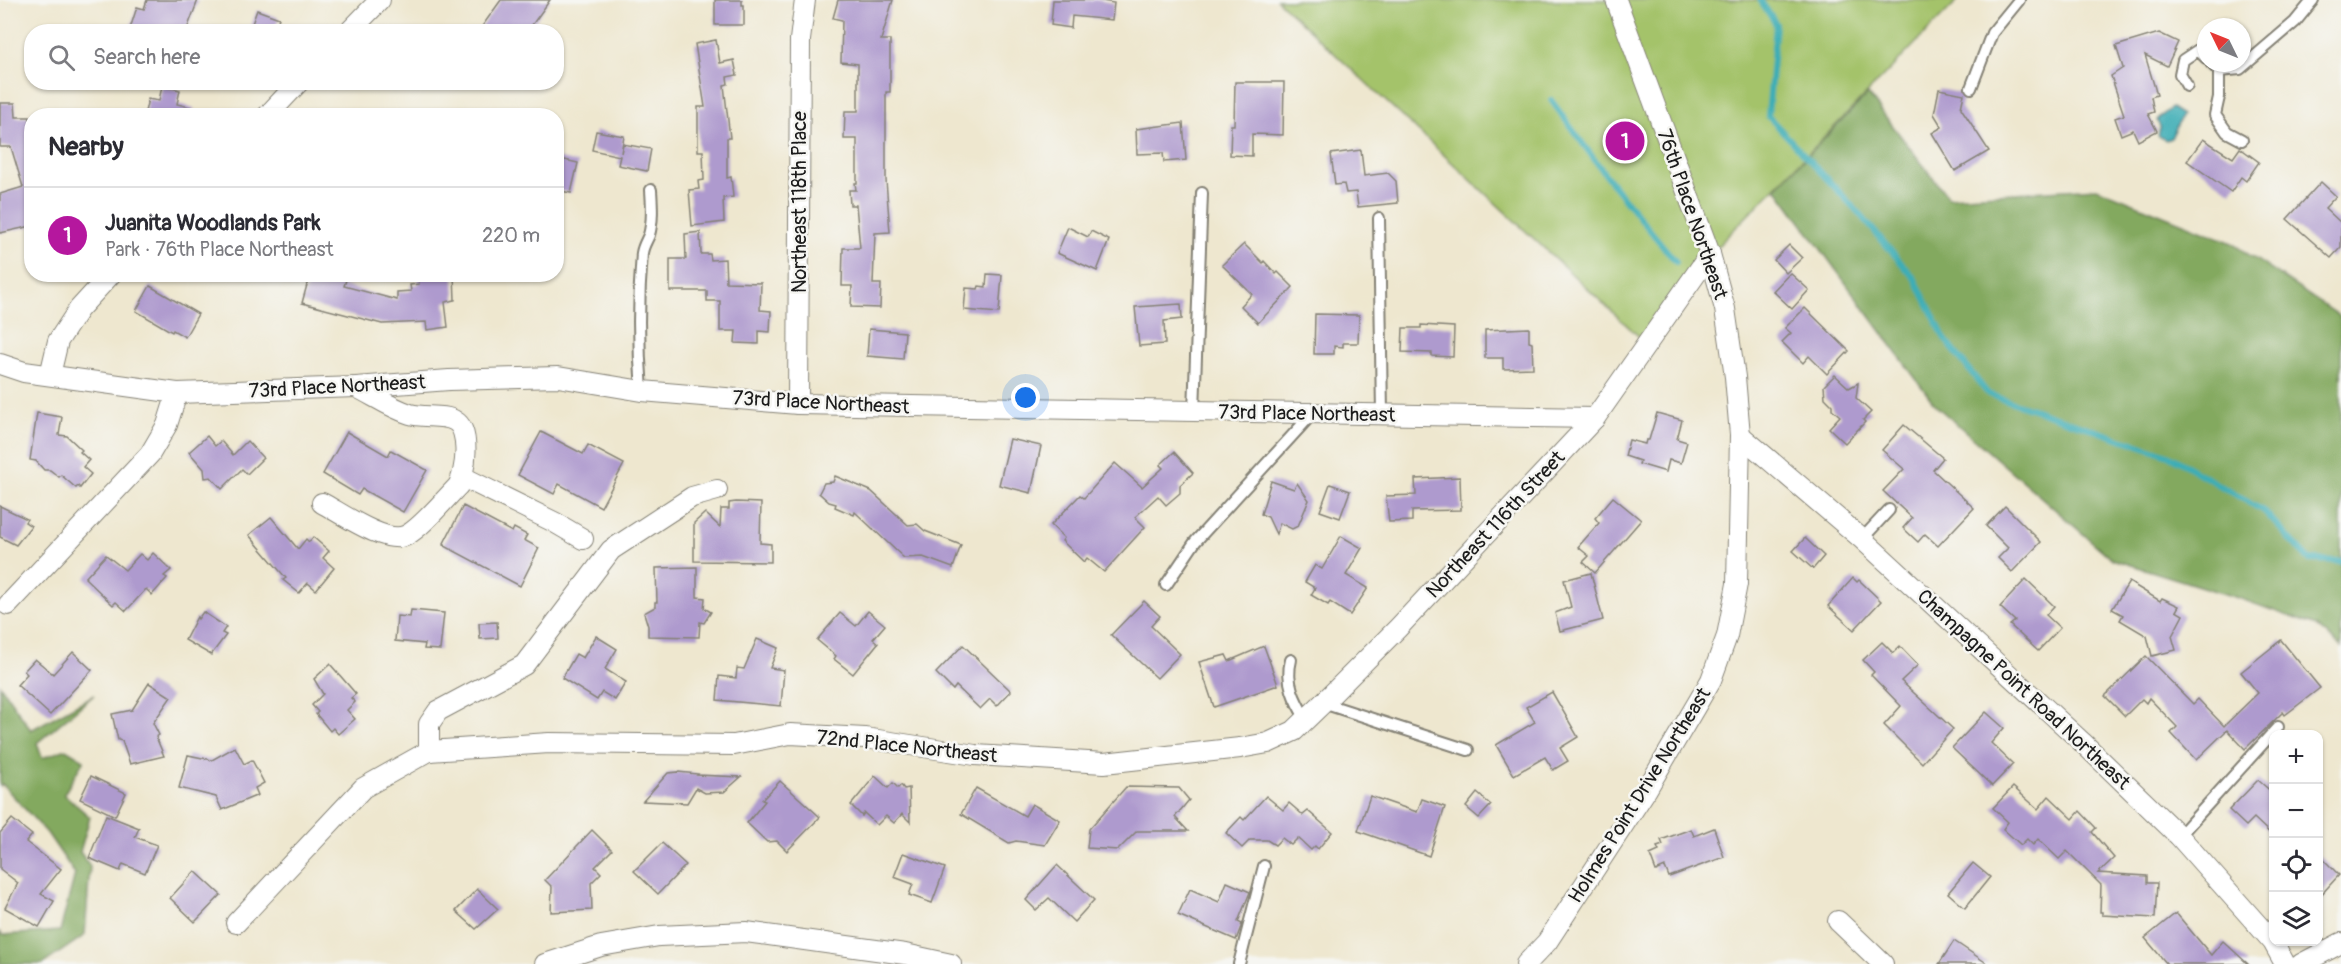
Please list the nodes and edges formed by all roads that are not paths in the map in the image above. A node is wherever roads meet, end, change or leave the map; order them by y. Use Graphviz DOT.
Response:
graph roads {
  1 [pos="380,0"];
  2 [pos="805,0"];
  3 [pos="1616,0"];
  4 [pos="2019,0"];
  5 [pos="2313,0"];
  6 [pos="357,24"];
  7 [pos="2197,51"];
  8 [pos="2251,60"];
  9 [pos="2216,72"];
  10 [pos="2187,86"];
  11 [pos="1971,88"];
  12 [pos="291,90"];
  13 [pos="275,108"];
  14 [pos="2242,140"];
  15 [pos="651,190"];
  16 [pos="1202,193"];
  17 [pos="1379,218"];
  18 [pos="1710,254"];
  19 [pos="104,282"];
  20 [pos="0,364"];
  21 [pos="50,375"];
  22 [pos="356,387"];
  23 [pos="642,391"];
  24 [pos="177,393"];
  25 [pos="798,404"];
  26 [pos="1194,411"];
  27 [pos="1313,413"];
  28 [pos="1382,414"];
  29 [pos="1595,418"];
  30 [pos="1740,435"];
  31 [pos="463,477"];
  32 [pos="717,490"];
  33 [pos="322,503"];
  34 [pos="1889,510"];
  35 [pos="583,539"];
  36 [pos="1862,539"];
  37 [pos="1166,585"];
  38 [pos="8,605"];
  39 [pos="1291,660"];
  40 [pos="1323,703"];
  41 [pos="1306,720"];
  42 [pos="2278,727"];
  43 [pos="1240,748"];
  44 [pos="1468,750"];
  45 [pos="429,751"];
  46 [pos="2179,836"];
  47 [pos="1264,866"];
  48 [pos="1838,921"];
  49 [pos="236,923"];
  50 [pos="2341,943"];
  51 [pos="545,964"];
  52 [pos="951,964"];
  53 [pos="1239,964"];
  54 [pos="1526,964"];
  55 [pos="1883,964"];
  56 [pos="2285,964"];
  57 [pos="2301,964"];
  1 -- 6 [label="street"];
  2 -- 25 [label="street, Northeast 118th Place"];
  3 -- 18 [label="street, 76th Place Northeast"];
  4 -- 11 [label="lane"];
  5 -- 8 [label="lane"];
  7 -- 10 [label="lane"];
  9 -- 14 [label="lane"];
  12 -- 13 [label="street"];
  15 -- 23 [label="lane"];
  16 -- 26 [label="lane"];
  17 -- 28 [label="lane"];
  18 -- 29 [label="street, Northeast 116th Street"];
  18 -- 30 [label="street, 76th Place Northeast"];
  19 -- 21 [label="street"];
  20 -- 21 [label="street, 73rd Place Northeast"];
  21 -- 24 [label="street, 73rd Place Northeast"];
  22 -- 23 [label="street, 73rd Place Northeast"];
  22 -- 24 [label="street, 73rd Place Northeast"];
  22 -- 31 [label="street"];
  23 -- 25 [label="street, 73rd Place Northeast"];
  24 -- 38 [label="street"];
  25 -- 26 [label="street, 73rd Place Northeast"];
  26 -- 27 [label="street, 73rd Place Northeast"];
  27 -- 28 [label="street, 73rd Place Northeast"];
  27 -- 37 [label="lane"];
  28 -- 29 [label="street, 73rd Place Northeast"];
  29 -- 40 [label="street, Northeast 116th Street"];
  30 -- 36 [label="street, Champagne Point Road Northeast"];
  30 -- 54 [label="street, Holmes Point Drive Northeast"];
  31 -- 33 [label="street"];
  31 -- 35 [label="street"];
  32 -- 45 [label="street"];
  34 -- 36 [label="lane"];
  36 -- 46 [label="street, Champagne Point Road Northeast"];
  39 -- 41 [label="lane"];
  40 -- 41 [label="street, Northeast 116th Street"];
  40 -- 44 [label="lane"];
  41 -- 43 [label="street, Northeast 116th Street"];
  42 -- 46 [label="lane"];
  43 -- 45 [label="street, 72nd Place Northeast"];
  45 -- 49 [label="street"];
  46 -- 56 [label="street, Champagne Point Road Northeast"];
  47 -- 53 [label="lane"];
  48 -- 55 [label="street"];
  50 -- 57 [label="street"];
  51 -- 52 [label="street"];
}
